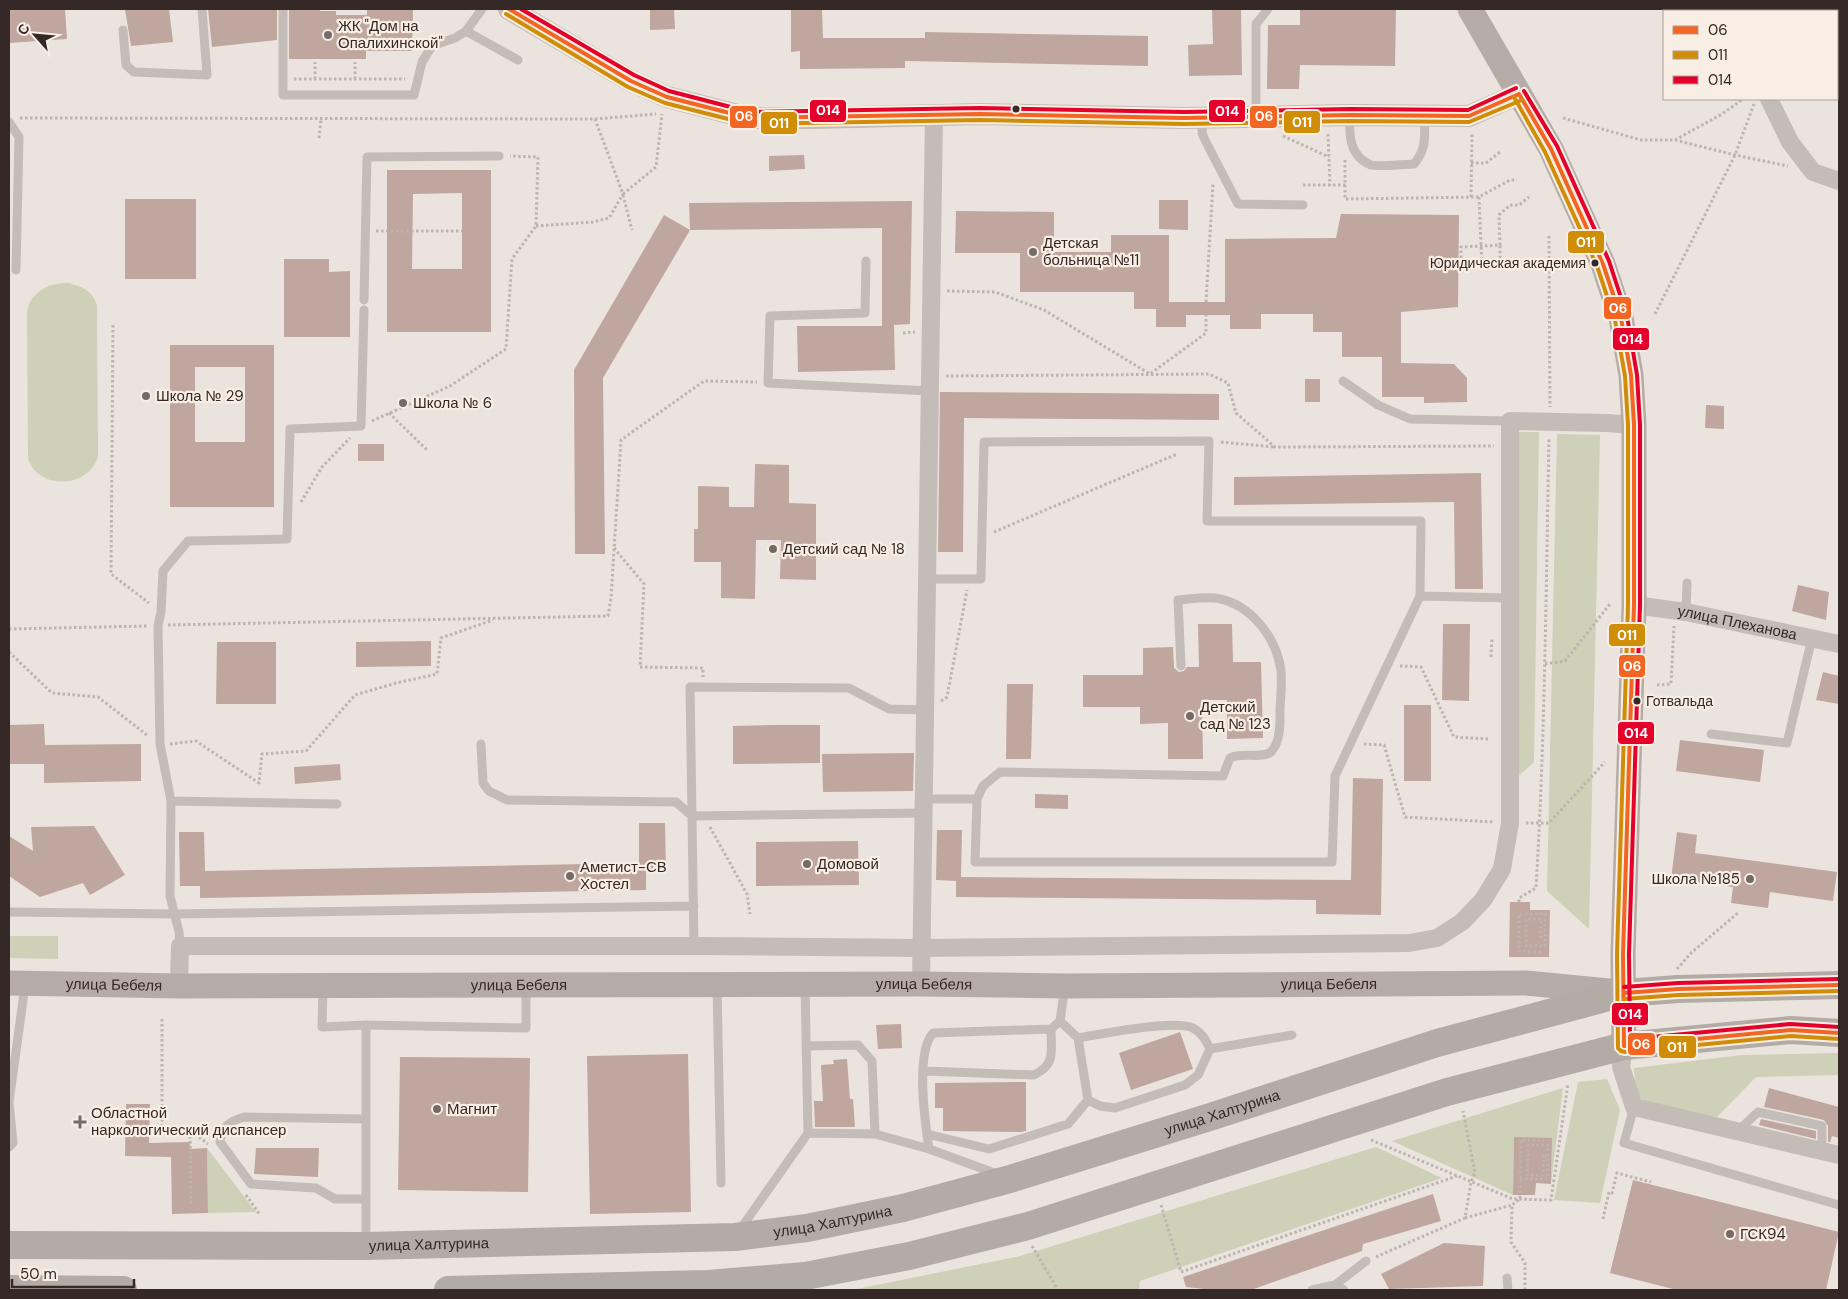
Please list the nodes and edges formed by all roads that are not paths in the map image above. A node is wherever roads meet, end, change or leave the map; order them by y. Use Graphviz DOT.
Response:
graph roads {
  1 [pos="202,9"];
  2 [pos="284,9"];
  3 [pos="482,9"];
  4 [pos="509,9"];
  5 [pos="1268,9"];
  6 [pos="1470,9"];
  7 [pos="122,30"];
  8 [pos="466,31"];
  9 [pos="518,60"];
  10 [pos="1519,94"];
  11 [pos="1769,100"];
  12 [pos="1350,115"];
  13 [pos="934,116"];
  14 [pos="1256,116"];
  15 [pos="1424,116"];
  16 [pos="1203,117"];
  17 [pos="9,122"];
  18 [pos="499,156"];
  19 [pos="1839,181"];
  20 [pos="1302,205"];
  21 [pos="866,261"];
  22 [pos="16,270"];
  23 [pos="364,300"];
  24 [pos="364,310"];
  25 [pos="1343,381"];
  26 [pos="930,383"];
  27 [pos="1510,421"];
  28 [pos="1634,425"];
  29 [pos="927,579"];
  30 [pos="1687,583"];
  31 [pos="1420,596"];
  32 [pos="1510,598"];
  33 [pos="1622,605"];
  34 [pos="1680,611"];
  35 [pos="1812,638"];
  36 [pos="1839,644"];
  37 [pos="1181,666"];
  38 [pos="925,710"];
  39 [pos="1711,734"];
  40 [pos="481,744"];
  41 [pos="977,799"];
  42 [pos="171,802"];
  43 [pos="337,804"];
  44 [pos="924,806"];
  45 [pos="692,816"];
  46 [pos="694,906"];
  47 [pos="9,912"];
  48 [pos="174,914"];
  49 [pos="180,946"];
  50 [pos="694,946"];
  51 [pos="922,948"];
  52 [pos="17,983"];
  53 [pos="921,984"];
  54 [pos="323,985"];
  55 [pos="526,985"];
  56 [pos="717,985"];
  57 [pos="1839,985"];
  58 [pos="179,986"];
  59 [pos="805,986"];
  60 [pos="1065,986"];
  61 [pos="1624,993"];
  62 [pos="1060,1021"];
  63 [pos="366,1025"];
  64 [pos="1050,1030"];
  65 [pos="1839,1032"];
  66 [pos="1292,1035"];
  67 [pos="1078,1038"];
  68 [pos="807,1046"];
  69 [pos="1624,1046"];
  70 [pos="1210,1049"];
  71 [pos="924,1071"];
  72 [pos="1088,1100"];
  73 [pos="9,1102"];
  74 [pos="1634,1107"];
  75 [pos="366,1118"];
  76 [pos="808,1133"];
  77 [pos="875,1134"];
  78 [pos="927,1134"];
  79 [pos="9,1147"];
  80 [pos="929,1149"];
  81 [pos="1839,1154"];
  82 [pos="1010,1179"];
  83 [pos="721,1183"];
  84 [pos="366,1199"];
  85 [pos="1839,1205"];
  86 [pos="734,1238"];
  87 [pos="9,1246"];
  88 [pos="366,1246"];
  89 [pos="1366,1261"];
  90 [pos="1507,1278"];
  91 [pos="1335,1285"];
  92 [pos="9,1289"];
  93 [pos="123,1290"];
  94 [pos="448,1290"];
  95 [pos="1312,1290"];
  96 [pos="1344,1290"];
  97 [pos="1508,1290"];
  1 -- 7 [label="lane"];
  2 -- 8 [label="lane"];
  3 -- 8 [label="lane"];
  4 -- 13 [label="street"];
  5 -- 14 [label="lane"];
  6 -- 10 [label="main road"];
  8 -- 9 [label="lane"];
  10 -- 15 [label="street"];
  10 -- 28 [label="main road"];
  11 -- 19 [label="street"];
  12 -- 14 [label="street"];
  12 -- 15 [label="street"];
  12 -- 15 [label="lane"];
  13 -- 16 [label="street"];
  13 -- 26 [label="street"];
  14 -- 16 [label="street"];
  16 -- 20 [label="lane"];
  17 -- 22 [label="lane"];
  18 -- 23 [label="lane"];
  21 -- 26 [label="lane"];
  24 -- 42 [label="lane"];
  25 -- 27 [label="lane"];
  26 -- 29 [label="street"];
  27 -- 28 [label="street"];
  27 -- 32 [label="street"];
  28 -- 33 [label="main road"];
  29 -- 31 [label="lane"];
  29 -- 38 [label="street"];
  30 -- 34 [label="lane"];
  31 -- 32 [label="lane"];
  31 -- 41 [label="lane"];
  32 -- 51 [label="street"];
  33 -- 34 [label="street, улица Плеханова"];
  33 -- 61 [label="main road"];
  34 -- 35 [label="street, улица Плеханова"];
  35 -- 36 [label="street, улица Плеханова"];
  35 -- 39 [label="lane"];
  37 -- 41 [label="lane"];
  38 -- 44 [label="street"];
  38 -- 45 [label="lane"];
  40 -- 45 [label="lane"];
  41 -- 44 [label="lane"];
  42 -- 43 [label="lane"];
  42 -- 48 [label="lane"];
  44 -- 45 [label="lane"];
  44 -- 51 [label="street"];
  45 -- 46 [label="lane"];
  46 -- 48 [label="lane"];
  46 -- 50 [label="lane"];
  47 -- 48 [label="lane"];
  48 -- 49 [label="lane"];
  49 -- 50 [label="street"];
  49 -- 58 [label="street"];
  50 -- 51 [label="street"];
  51 -- 53 [label="street"];
  52 -- 58 [label="main road, улица Бебеля"];
  52 -- 73 [label="lane"];
  53 -- 59 [label="main road, улица Бебеля"];
  53 -- 60 [label="main road, улица Бебеля"];
  54 -- 55 [label="main road, улица Бебеля"];
  54 -- 58 [label="main road, улица Бебеля"];
  54 -- 63 [label="lane"];
  55 -- 56 [label="main road, улица Бебеля"];
  55 -- 63 [label="lane"];
  56 -- 59 [label="main road, улица Бебеля"];
  56 -- 83 [label="lane"];
  57 -- 61 [label="main road, улица Бебеля"];
  59 -- 68 [label="lane"];
  60 -- 61 [label="main road, улица Бебеля"];
  60 -- 62 [label="lane"];
  61 -- 69 [label="main road"];
  61 -- 82 [label="main road, улица Халтурина"];
  62 -- 64 [label="lane"];
  62 -- 67 [label="lane"];
  63 -- 75 [label="lane"];
  64 -- 71 [label="lane"];
  64 -- 71 [label="lane"];
  65 -- 69 [label="main road"];
  66 -- 70 [label="lane"];
  67 -- 70 [label="lane"];
  67 -- 72 [label="lane"];
  68 -- 76 [label="lane"];
  68 -- 77 [label="lane"];
  69 -- 74 [label="street"];
  69 -- 94 [label="main road"];
  70 -- 72 [label="lane"];
  71 -- 78 [label="lane"];
  72 -- 78 [label="lane"];
  73 -- 79 [label="lane"];
  74 -- 81 [label="street"];
  74 -- 85 [label="lane"];
  75 -- 84 [label="lane"];
  75 -- 84 [label="lane"];
  76 -- 77 [label="lane"];
  76 -- 86 [label="lane"];
  77 -- 80 [label="lane"];
  78 -- 80 [label="lane"];
  80 -- 82 [label="lane"];
  82 -- 86 [label="main road, улица Халтурина"];
  84 -- 88 [label="lane"];
  86 -- 88 [label="main road, улица Халтурина"];
  87 -- 88 [label="main road, улица Халтурина"];
  89 -- 91 [label="lane"];
  90 -- 97 [label="lane"];
  91 -- 95 [label="lane"];
  91 -- 96 [label="lane"];
  92 -- 93 [label="main road"];
}
